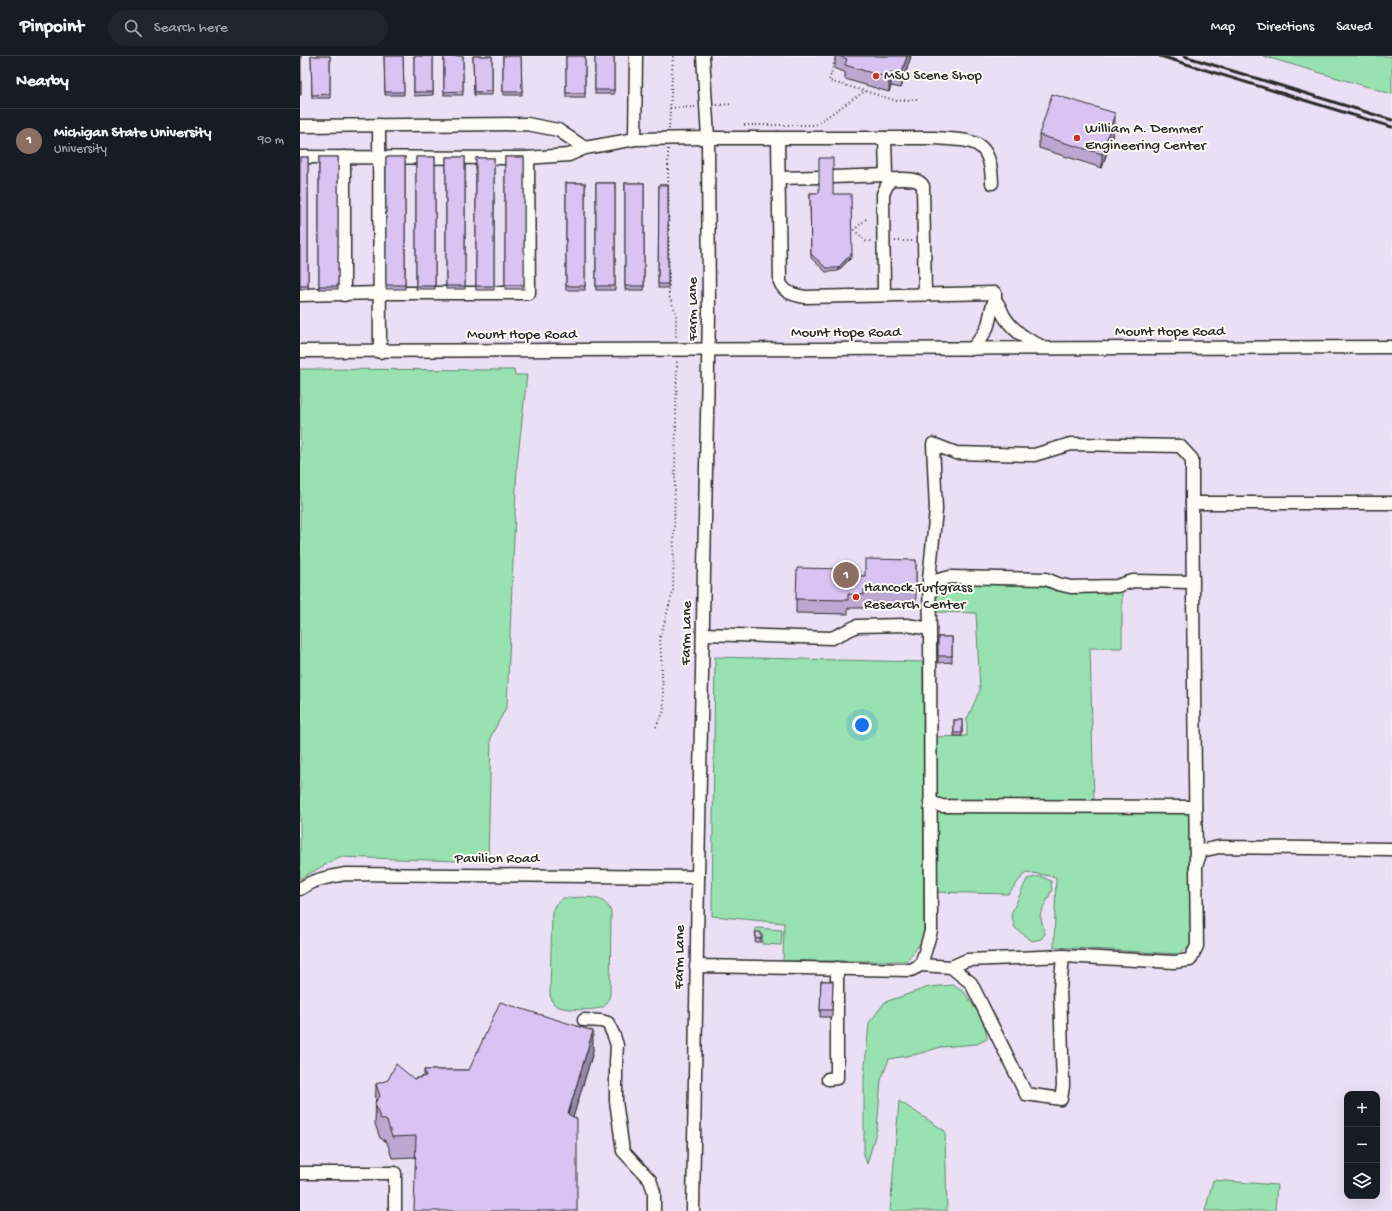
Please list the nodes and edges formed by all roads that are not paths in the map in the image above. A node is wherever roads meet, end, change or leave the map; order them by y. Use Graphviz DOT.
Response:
graph roads {
  1 [pos="636,56"];
  2 [pos="703,56"];
  3 [pos="379,125"];
  4 [pos="300,126"];
  5 [pos="708,138"];
  6 [pos="778,138"];
  7 [pos="884,138"];
  8 [pos="635,139"];
  9 [pos="585,148"];
  10 [pos="300,157"];
  11 [pos="344,157"];
  12 [pos="378,157"];
  13 [pos="528,158"];
  14 [pos="819,177"];
  15 [pos="833,177"];
  16 [pos="888,177"];
  17 [pos="779,178"];
  18 [pos="992,183"];
  19 [pos="379,293"];
  20 [pos="925,294"];
  21 [pos="300,295"];
  22 [pos="344,295"];
  23 [pos="884,295"];
  24 [pos="995,300"];
  25 [pos="1392,347"];
  26 [pos="1046,348"];
  27 [pos="972,349"];
  28 [pos="709,350"];
  29 [pos="300,351"];
  30 [pos="380,352"];
  31 [pos="1192,503"];
  32 [pos="1392,503"];
  33 [pos="1193,582"];
  34 [pos="930,590"];
  35 [pos="930,629"];
  36 [pos="703,634"];
  37 [pos="930,802"];
  38 [pos="1195,807"];
  39 [pos="1392,849"];
  40 [pos="1196,866"];
  41 [pos="698,877"];
  42 [pos="300,889"];
  43 [pos="1063,956"];
  44 [pos="922,965"];
  45 [pos="696,966"];
  46 [pos="951,967"];
  47 [pos="838,968"];
  48 [pos="584,1020"];
  49 [pos="828,1078"];
  50 [pos="300,1173"];
  51 [pos="395,1211"];
  52 [pos="654,1211"];
  53 [pos="693,1211"];
  1 -- 8 [label="street"];
  2 -- 5 [label="street, Farm Lane"];
  3 -- 4 [label="street"];
  3 -- 9 [label="street"];
  3 -- 12 [label="street"];
  5 -- 6 [label="street"];
  5 -- 8 [label="street"];
  5 -- 28 [label="street, Farm Lane"];
  6 -- 7 [label="street"];
  6 -- 17 [label="street"];
  7 -- 16 [label="street"];
  7 -- 18 [label="street"];
  8 -- 9 [label="street"];
  9 -- 13 [label="street"];
  10 -- 11 [label="street"];
  11 -- 12 [label="street"];
  11 -- 22 [label="street"];
  12 -- 13 [label="street"];
  12 -- 19 [label="street"];
  13 -- 19 [label="street"];
  14 -- 17 [label="street"];
  15 -- 16 [label="street"];
  16 -- 20 [label="street"];
  16 -- 23 [label="street"];
  17 -- 23 [label="street"];
  19 -- 22 [label="street"];
  19 -- 30 [label="street"];
  20 -- 23 [label="street"];
  20 -- 24 [label="street"];
  21 -- 22 [label="street"];
  24 -- 26 [label="street"];
  24 -- 27 [label="street"];
  25 -- 26 [label="street, Mount Hope Road"];
  26 -- 27 [label="street, Mount Hope Road"];
  27 -- 28 [label="street, Mount Hope Road"];
  28 -- 30 [label="street, Mount Hope Road"];
  28 -- 36 [label="street, Farm Lane"];
  29 -- 30 [label="street, Mount Hope Road"];
  31 -- 32 [label="street"];
  31 -- 33 [label="street"];
  31 -- 34 [label="street"];
  33 -- 34 [label="street"];
  33 -- 38 [label="street"];
  34 -- 35 [label="street"];
  35 -- 36 [label="street"];
  35 -- 37 [label="street"];
  36 -- 41 [label="street, Farm Lane"];
  37 -- 38 [label="street"];
  37 -- 44 [label="street"];
  38 -- 40 [label="street"];
  39 -- 40 [label="street"];
  40 -- 43 [label="street"];
  41 -- 42 [label="street, Pavilion Road"];
  41 -- 45 [label="street, Farm Lane"];
  43 -- 46 [label="street"];
  43 -- 46 [label="street"];
  44 -- 46 [label="street"];
  44 -- 47 [label="street"];
  45 -- 47 [label="street"];
  45 -- 53 [label="street, Farm Lane"];
  47 -- 49 [label="street"];
  48 -- 52 [label="street"];
  50 -- 51 [label="street"];
}
